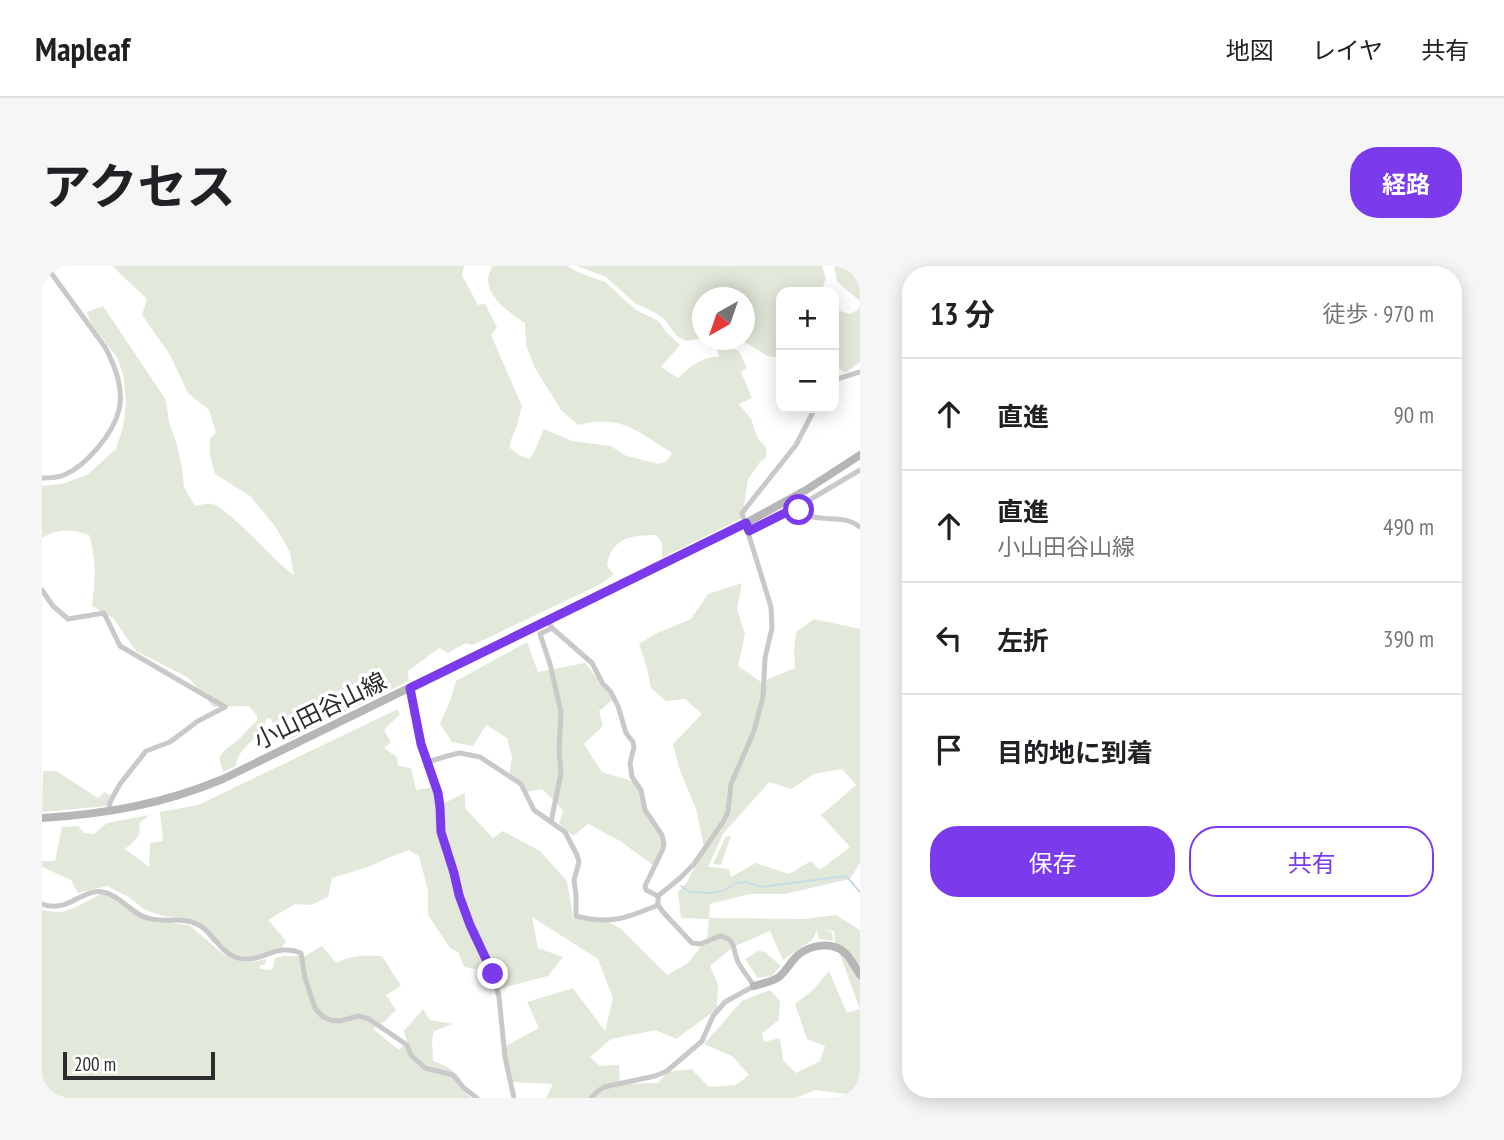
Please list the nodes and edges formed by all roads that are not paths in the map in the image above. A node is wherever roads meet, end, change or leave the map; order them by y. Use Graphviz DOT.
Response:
graph roads {
  1 [pos="46,266"];
  2 [pos="860,372"];
  3 [pos="839,378"];
  4 [pos="812,413"];
  5 [pos="860,455"];
  6 [pos="860,470"];
  7 [pos="42,478"];
  8 [pos="796,508"];
  9 [pos="747,527"];
  10 [pos="860,527"];
  11 [pos="42,590"];
  12 [pos="550,624"];
  13 [pos="410,688"];
  14 [pos="428,762"];
  15 [pos="109,812"];
  16 [pos="42,818"];
  17 [pos="551,822"];
  18 [pos="658,896"];
  19 [pos="42,904"];
  20 [pos="658,905"];
  21 [pos="860,975"];
  22 [pos="754,986"];
  23 [pos="477,1098"];
  24 [pos="514,1098"];
  25 [pos="590,1098"];
  1 -- 7 [label="street"];
  2 -- 3 [label="street"];
  4 -- 9 [label="street"];
  5 -- 9 [label="main road, 小山田谷山線"];
  6 -- 8 [label="street"];
  8 -- 9 [label="street"];
  8 -- 10 [label="street"];
  9 -- 12 [label="main road, 小山田谷山線"];
  9 -- 18 [label="street"];
  11 -- 15 [label="street"];
  12 -- 13 [label="main road, 小山田谷山線"];
  12 -- 17 [label="street"];
  12 -- 18 [label="street"];
  13 -- 14 [label="street"];
  13 -- 15 [label="main road, 小山田谷山線"];
  14 -- 17 [label="street"];
  14 -- 24 [label="street"];
  15 -- 16 [label="main road, 小山田谷山線"];
  17 -- 20 [label="street"];
  18 -- 20 [label="street"];
  19 -- 23 [label="street"];
  20 -- 22 [label="street"];
  21 -- 22 [label="main road"];
  22 -- 25 [label="street"];
}
